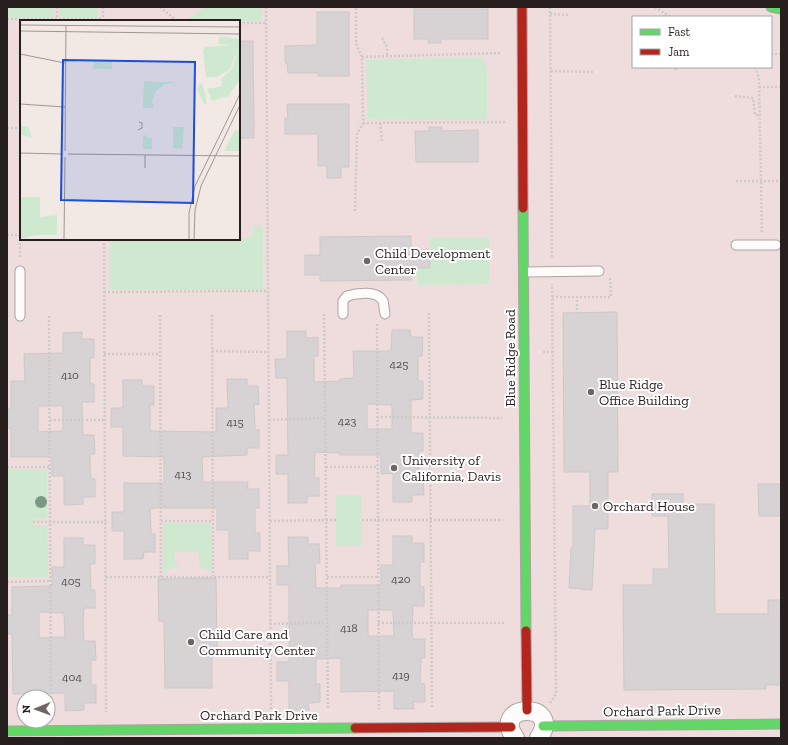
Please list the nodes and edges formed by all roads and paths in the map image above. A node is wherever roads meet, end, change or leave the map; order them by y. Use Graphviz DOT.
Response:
graph roads {
  1 [pos="57,7"];
  2 [pos="103,7"];
  3 [pos="266,7"];
  4 [pos="356,7"];
  5 [pos="522,7"];
  6 [pos="550,7"];
  7 [pos="655,7"];
  8 [pos="771,7"];
  9 [pos="160,8"];
  10 [pos="781,9"];
  11 [pos="550,14"];
  12 [pos="568,15"];
  13 [pos="668,16"];
  14 [pos="7,19"];
  15 [pos="20,19"];
  16 [pos="57,20"];
  17 [pos="103,20"];
  18 [pos="176,20"];
  19 [pos="240,23"];
  20 [pos="266,23"];
  21 [pos="382,38"];
  22 [pos="502,54"];
  23 [pos="387,56"];
  24 [pos="362,57"];
  25 [pos="755,68"];
  26 [pos="551,71"];
  27 [pos="594,72"];
  28 [pos="759,87"];
  29 [pos="781,87"];
  30 [pos="735,96"];
  31 [pos="759,115"];
  32 [pos="510,122"];
  33 [pos="363,123"];
  34 [pos="380,123"];
  35 [pos="7,128"];
  36 [pos="20,128"];
  37 [pos="382,141"];
  38 [pos="736,181"];
  39 [pos="761,181"];
  40 [pos="781,181"];
  41 [pos="355,211"];
  42 [pos="20,235"];
  43 [pos="7,236"];
  44 [pos="104,240"];
  45 [pos="736,245"];
  46 [pos="762,245"];
  47 [pos="776,245"];
  48 [pos="610,270"];
  49 [pos="20,271"];
  50 [pos="599,271"];
  51 [pos="524,272"];
  52 [pos="552,272"];
  53 [pos="268,291"];
  54 [pos="104,292"];
  55 [pos="552,297"];
  56 [pos="577,297"];
  57 [pos="577,310"];
  58 [pos="429,313"];
  59 [pos="324,314"];
  60 [pos="343,314"];
  61 [pos="385,314"];
  62 [pos="160,315"];
  63 [pos="212,315"];
  64 [pos="20,316"];
  65 [pos="49,316"];
  66 [pos="378,321"];
  67 [pos="212,352"];
  68 [pos="269,352"];
  69 [pos="539,352"];
  70 [pos="553,352"];
  71 [pos="104,354"];
  72 [pos="160,354"];
  73 [pos="377,417"];
  74 [pos="430,417"];
  75 [pos="325,418"];
  76 [pos="502,418"];
  77 [pos="50,420"];
  78 [pos="105,420"];
  79 [pos="269,420"];
  80 [pos="7,467"];
  81 [pos="50,467"];
  82 [pos="326,467"];
  83 [pos="378,467"];
  84 [pos="336,520"];
  85 [pos="362,520"];
  86 [pos="378,520"];
  87 [pos="430,520"];
  88 [pos="503,520"];
  89 [pos="161,521"];
  90 [pos="213,521"];
  91 [pos="270,521"];
  92 [pos="326,521"];
  93 [pos="33,522"];
  94 [pos="49,522"];
  95 [pos="106,522"];
  96 [pos="213,576"];
  97 [pos="270,576"];
  98 [pos="106,577"];
  99 [pos="161,577"];
  100 [pos="378,577"];
  101 [pos="327,578"];
  102 [pos="7,582"];
  103 [pos="50,582"];
  104 [pos="327,623"];
  105 [pos="378,623"];
  106 [pos="430,623"];
  107 [pos="504,623"];
  108 [pos="270,624"];
  109 [pos="549,703"];
  110 [pos="527,710"];
  111 [pos="781,724"];
  112 [pos="379,728"];
  113 [pos="432,728"];
  114 [pos="328,729"];
  115 [pos="51,730"];
  116 [pos="106,730"];
  117 [pos="267,732"];
  118 [pos="513,732"];
  119 [pos="541,732"];
  120 [pos="14,733"];
  1 -- 16 [label="path"];
  2 -- 17 [label="path"];
  3 -- 20 [label="path"];
  4 -- 24 [label="path"];
  5 -- 51 [label="street, Blue Ridge Road"];
  6 -- 11 [label="path"];
  7 -- 13 [label="path"];
  8 -- 10 [label="street"];
  9 -- 18 [label="path"];
  11 -- 12 [label="path"];
  11 -- 26 [label="path"];
  14 -- 15 [label="path"];
  15 -- 16 [label="path"];
  16 -- 17 [label="path"];
  19 -- 20 [label="path"];
  20 -- 53 [label="path"];
  21 -- 23 [label="path"];
  22 -- 23 [label="path"];
  23 -- 24 [label="path"];
  24 -- 33 [label="path"];
  25 -- 28 [label="path"];
  26 -- 27 [label="path"];
  26 -- 52 [label="path"];
  28 -- 29 [label="path"];
  28 -- 31 [label="path"];
  30 -- 31 [label="path"];
  31 -- 39 [label="path"];
  32 -- 34 [label="path"];
  33 -- 34 [label="path"];
  33 -- 41 [label="path"];
  34 -- 37 [label="path"];
  35 -- 36 [label="path"];
  38 -- 39 [label="path"];
  39 -- 40 [label="path"];
  39 -- 46 [label="path"];
  42 -- 43 [label="path"];
  42 -- 49 [label="path"];
  44 -- 54 [label="path"];
  45 -- 46 [label="lane"];
  46 -- 47 [label="lane"];
  48 -- 56 [label="path"];
  49 -- 64 [label="lane"];
  50 -- 52 [label="lane"];
  51 -- 52 [label="lane"];
  51 -- 110 [label="street, Blue Ridge Road"];
  52 -- 55 [label="path"];
  53 -- 54 [label="path"];
  53 -- 68 [label="path"];
  54 -- 71 [label="path"];
  55 -- 56 [label="path"];
  55 -- 70 [label="path"];
  56 -- 57 [label="path"];
  58 -- 74 [label="path"];
  59 -- 75 [label="path"];
  60 -- 61 [label="lane"];
  62 -- 72 [label="path"];
  63 -- 67 [label="path"];
  65 -- 77 [label="path"];
  66 -- 73 [label="path"];
  67 -- 68 [label="path"];
  67 -- 90 [label="path"];
  68 -- 79 [label="path"];
  69 -- 70 [label="path"];
  70 -- 109 [label="path"];
  71 -- 72 [label="path"];
  71 -- 78 [label="path"];
  72 -- 89 [label="path"];
  73 -- 74 [label="path"];
  73 -- 83 [label="path"];
  74 -- 76 [label="path"];
  74 -- 87 [label="path"];
  75 -- 79 [label="path"];
  75 -- 82 [label="path"];
  77 -- 78 [label="path"];
  77 -- 81 [label="path"];
  78 -- 95 [label="path"];
  79 -- 91 [label="path"];
  80 -- 81 [label="path"];
  81 -- 94 [label="path"];
  82 -- 83 [label="path"];
  82 -- 92 [label="path"];
  83 -- 86 [label="path"];
  84 -- 92 [label="path"];
  85 -- 86 [label="path"];
  86 -- 87 [label="path"];
  86 -- 100 [label="path"];
  87 -- 88 [label="path"];
  87 -- 106 [label="path"];
  89 -- 90 [label="path"];
  89 -- 99 [label="path"];
  90 -- 96 [label="path"];
  91 -- 92 [label="path"];
  91 -- 97 [label="path"];
  92 -- 101 [label="path"];
  93 -- 94 [label="path"];
  94 -- 95 [label="path"];
  94 -- 103 [label="path"];
  95 -- 98 [label="path"];
  96 -- 97 [label="path"];
  96 -- 99 [label="path"];
  97 -- 108 [label="path"];
  98 -- 99 [label="path"];
  98 -- 116 [label="path"];
  100 -- 101 [label="path"];
  100 -- 105 [label="path"];
  101 -- 104 [label="path"];
  102 -- 103 [label="path"];
  103 -- 115 [label="path"];
  104 -- 108 [label="path"];
  104 -- 114 [label="path"];
  105 -- 106 [label="path"];
  105 -- 112 [label="path"];
  106 -- 107 [label="path"];
  106 -- 113 [label="path"];
  108 -- 117 [label="path"];
  110 -- 118 [label="street"];
  110 -- 119 [label="street"];
  111 -- 119 [label="street, Orchard Park Drive"];
  112 -- 113 [label="street, Orchard Park Drive"];
  112 -- 114 [label="street, Orchard Park Drive"];
  113 -- 118 [label="street, Orchard Park Drive"];
  114 -- 117 [label="street, Orchard Park Drive"];
  115 -- 116 [label="street, Orchard Park Drive"];
  115 -- 120 [label="street, Orchard Park Drive"];
  116 -- 117 [label="street, Orchard Park Drive"];
}
